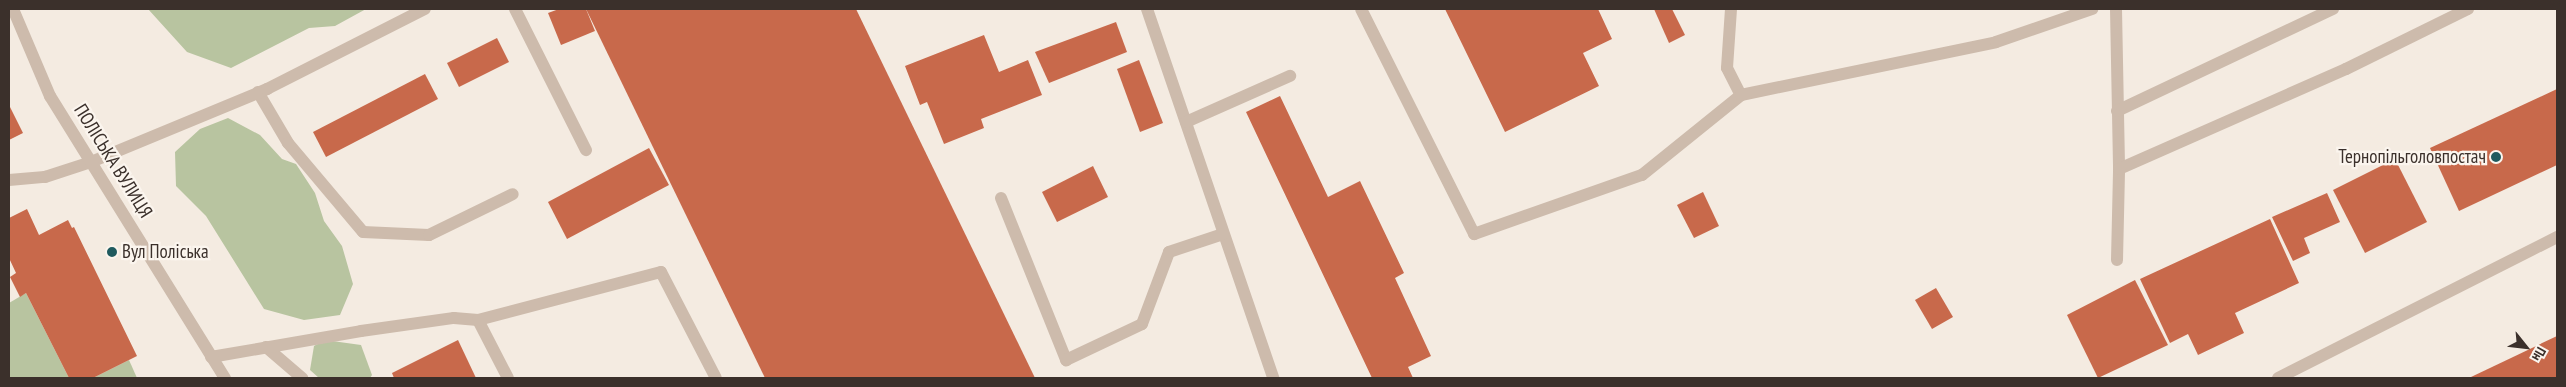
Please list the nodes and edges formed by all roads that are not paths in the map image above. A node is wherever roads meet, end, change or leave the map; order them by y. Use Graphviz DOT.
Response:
graph roads {
  1 [pos="13,9"];
  2 [pos="425,9"];
  3 [pos="515,9"];
  4 [pos="1147,9"];
  5 [pos="1361,9"];
  6 [pos="1731,9"];
  7 [pos="2092,9"];
  8 [pos="2116,9"];
  9 [pos="2333,9"];
  10 [pos="2468,9"];
  11 [pos="1290,76"];
  12 [pos="258,92"];
  13 [pos="1741,95"];
  14 [pos="2118,111"];
  15 [pos="1186,122"];
  16 [pos="586,150"];
  17 [pos="91,162"];
  18 [pos="2119,169"];
  19 [pos="9,180"];
  20 [pos="512,194"];
  21 [pos="1001,198"];
  22 [pos="1223,234"];
  23 [pos="2557,237"];
  24 [pos="2117,260"];
  25 [pos="478,320"];
  26 [pos="266,347"];
  27 [pos="211,357"];
  28 [pos="225,378"];
  29 [pos="302,378"];
  30 [pos="508,378"];
  31 [pos="716,378"];
  32 [pos="1273,378"];
  33 [pos="2278,378"];
  1 -- 17 [label="street, ПОЛІСЬКА ВУЛИЦЯ"];
  2 -- 12 [label="street"];
  3 -- 16 [label="street"];
  4 -- 15 [label="street"];
  5 -- 13 [label="street"];
  6 -- 13 [label="street"];
  7 -- 13 [label="street"];
  8 -- 14 [label="street"];
  9 -- 14 [label="street"];
  10 -- 18 [label="street"];
  11 -- 15 [label="street"];
  12 -- 17 [label="street"];
  12 -- 20 [label="street"];
  14 -- 18 [label="street"];
  15 -- 22 [label="street"];
  17 -- 19 [label="street"];
  17 -- 27 [label="street, ПОЛІСЬКА ВУЛИЦЯ"];
  18 -- 24 [label="street"];
  21 -- 22 [label="street"];
  22 -- 32 [label="street"];
  23 -- 33 [label="street"];
  25 -- 26 [label="street"];
  25 -- 30 [label="street"];
  25 -- 31 [label="street"];
  26 -- 27 [label="street"];
  26 -- 29 [label="street"];
  27 -- 28 [label="street, ПОЛІСЬКА ВУЛИЦЯ"];
}
